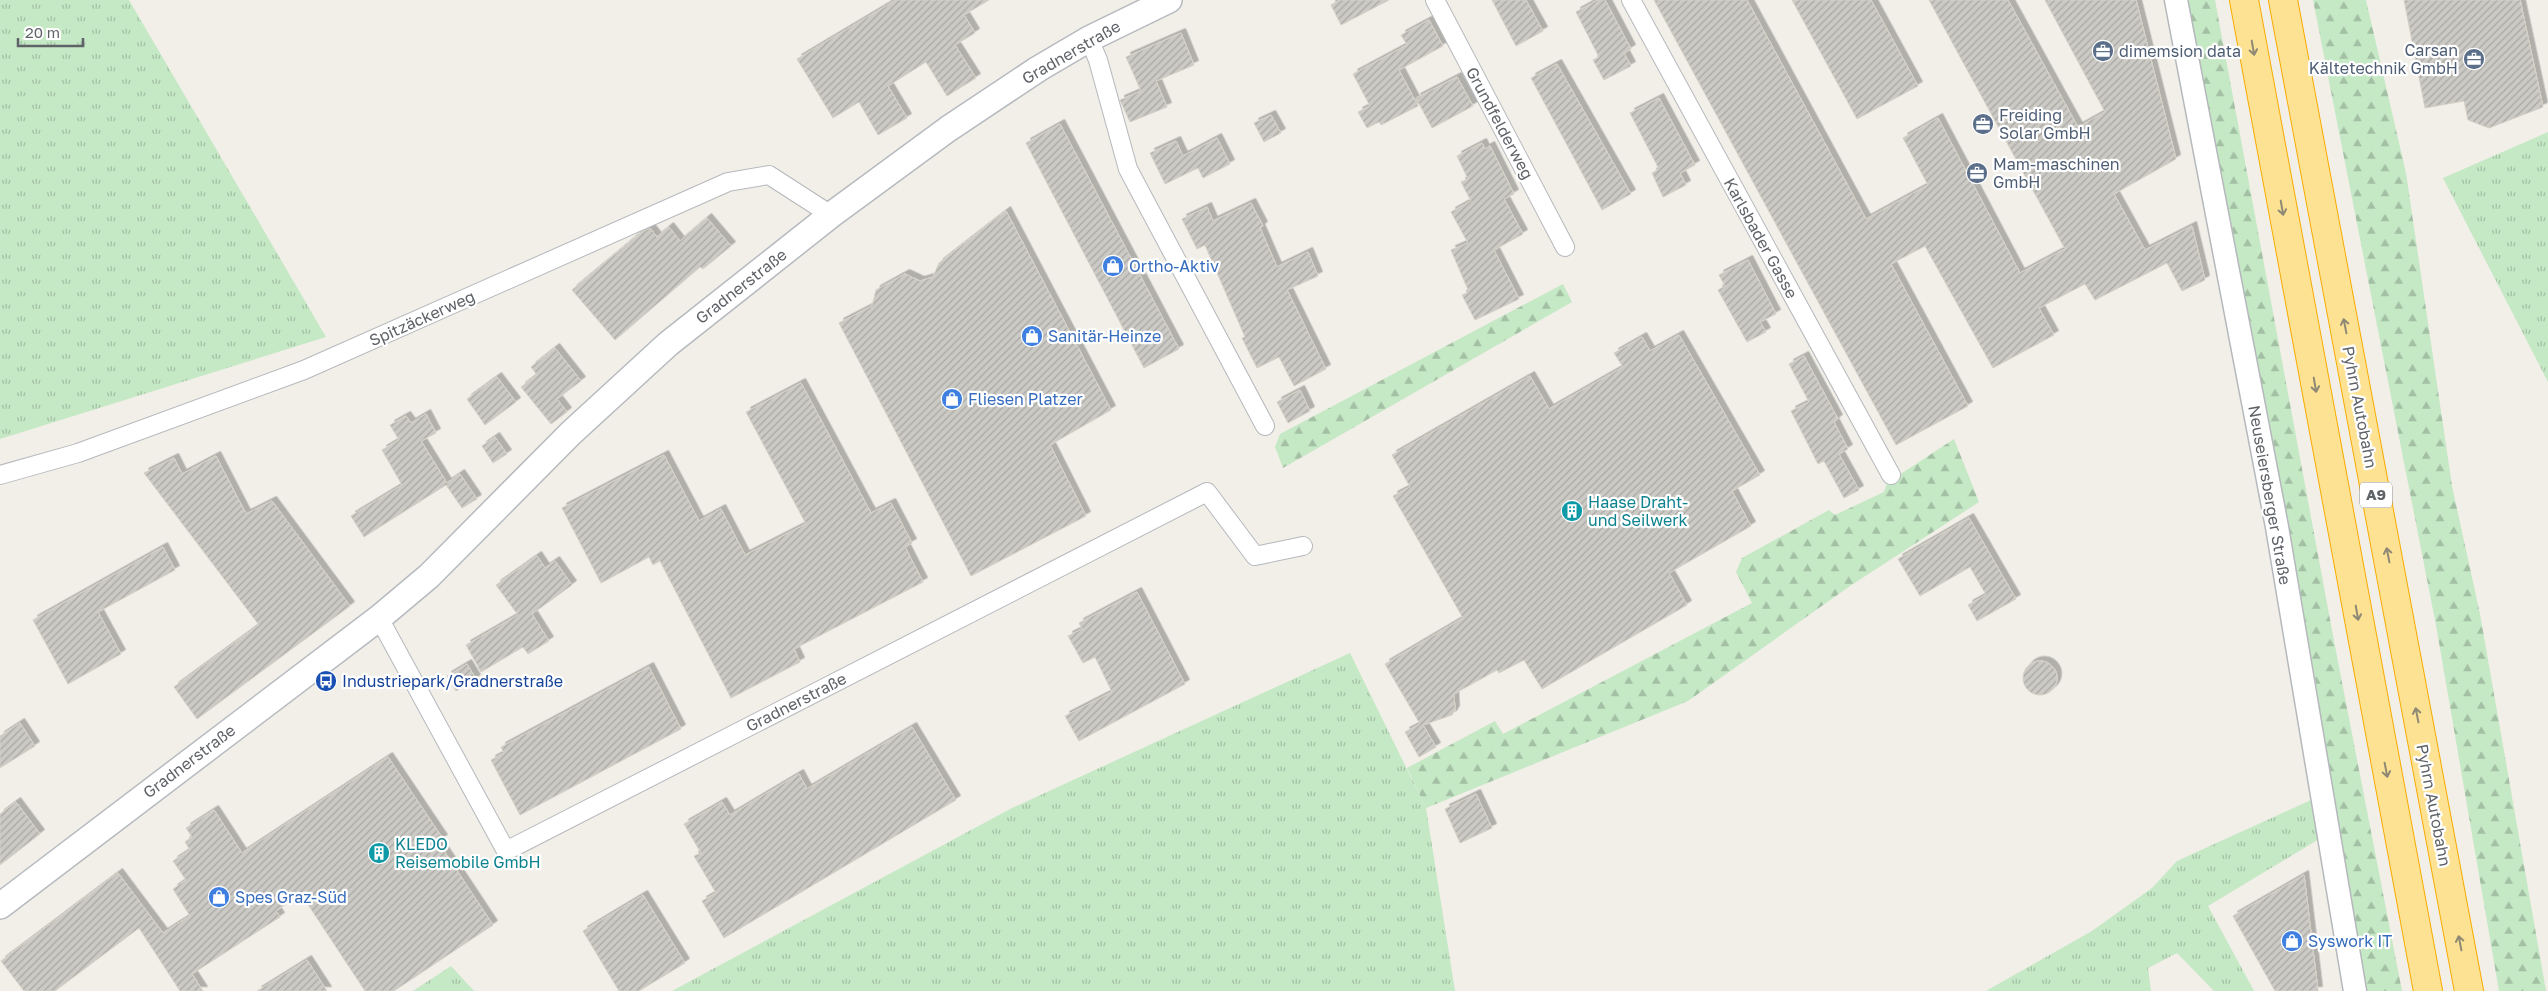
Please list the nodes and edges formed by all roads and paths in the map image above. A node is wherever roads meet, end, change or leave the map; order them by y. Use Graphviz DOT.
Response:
graph roads {
  1 [pos="1435,0"];
  2 [pos="1631,0"];
  3 [pos="2176,0"];
  4 [pos="2244,0"];
  5 [pos="2284,0"];
  6 [pos="1153,3"];
  7 [pos="1089,39"];
  8 [pos="830,216"];
  9 [pos="1565,247"];
  10 [pos="1265,426"];
  11 [pos="0,474"];
  12 [pos="1890,475"];
  13 [pos="1303,546"];
  14 [pos="379,618"];
  15 [pos="0,906"];
  16 [pos="2355,991"];
  17 [pos="2428,991"];
  18 [pos="2469,991"];
  1 -- 9 [label="street, Grundfelderweg"];
  2 -- 12 [label="street, Karlsbader Gasse"];
  3 -- 16 [label="street, Neuseiersberger Straße"];
  4 -- 17 [label="highway, A9, one-way"];
  18 -- 5 [label="highway, Pyhrn Autobahn / A9, one-way"];
  6 -- 7 [label="main road, Gradnerstraße"];
  7 -- 8 [label="main road, Gradnerstraße"];
  7 -- 10 [label="street"];
  8 -- 11 [label="street, Spitzäckerweg"];
  8 -- 14 [label="main road, Gradnerstraße"];
  13 -- 14 [label="street, Gradnerstraße"];
  14 -- 15 [label="main road, Gradnerstraße"];
}
